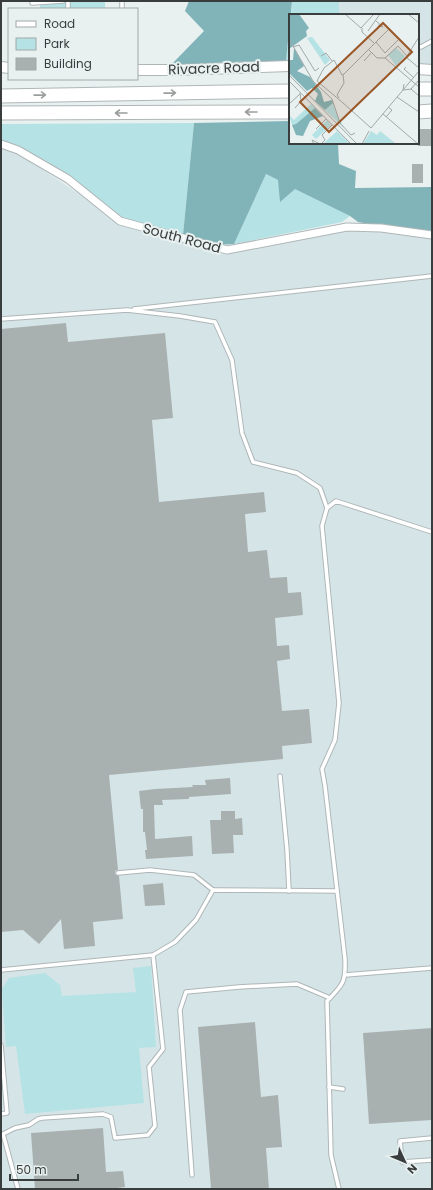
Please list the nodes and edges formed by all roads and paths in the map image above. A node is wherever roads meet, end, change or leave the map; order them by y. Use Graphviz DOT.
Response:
graph roads {
  1 [pos="64,1"];
  2 [pos="32,2"];
  3 [pos="432,41"];
  4 [pos="419,46"];
  5 [pos="289,66"];
  6 [pos="419,69"];
  7 [pos="138,70"];
  8 [pos="432,70"];
  9 [pos="419,89"];
  10 [pos="432,89"];
  11 [pos="289,91"];
  12 [pos="1,96"];
  13 [pos="432,111"];
  14 [pos="289,112"];
  15 [pos="419,112"];
  16 [pos="1,113"];
  17 [pos="1,144"];
  18 [pos="432,235"];
  19 [pos="432,276"];
  20 [pos="127,310"];
  21 [pos="1,319"];
  22 [pos="327,508"];
  23 [pos="432,532"];
  24 [pos="280,776"];
  25 [pos="118,874"];
  26 [pos="213,890"];
  27 [pos="289,891"];
  28 [pos="337,891"];
  29 [pos="153,955"];
  30 [pos="432,968"];
  31 [pos="1,970"];
  32 [pos="346,975"];
  33 [pos="330,998"];
  34 [pos="1,1045"];
  35 [pos="329,1087"];
  36 [pos="343,1089"];
  37 [pos="1,1114"];
  38 [pos="432,1138"];
  39 [pos="432,1160"];
  40 [pos="192,1175"];
  41 [pos="18,1189"];
  42 [pos="339,1189"];
  1 -- 2 [label="lane"];
  3 -- 4 [label="lane"];
  5 -- 7 [label="main road, Rivacre Road"];
  6 -- 8 [label="main road"];
  9 -- 10 [label="highway"];
  12 -- 11 [label="highway, one-way"];
  13 -- 15 [label="highway"];
  14 -- 16 [label="highway, one-way"];
  17 -- 18 [label="street, South Road"];
  19 -- 20 [label="lane"];
  20 -- 21 [label="lane"];
  20 -- 22 [label="lane"];
  22 -- 23 [label="lane"];
  22 -- 28 [label="lane"];
  24 -- 27 [label="lane"];
  25 -- 26 [label="lane"];
  26 -- 27 [label="lane"];
  26 -- 29 [label="lane"];
  27 -- 28 [label="lane"];
  28 -- 32 [label="lane"];
  29 -- 31 [label="lane"];
  29 -- 41 [label="lane"];
  30 -- 32 [label="lane"];
  32 -- 33 [label="lane"];
  33 -- 35 [label="lane"];
  33 -- 40 [label="lane"];
  34 -- 37 [label="lane"];
  35 -- 36 [label="lane"];
  35 -- 42 [label="lane"];
  38 -- 39 [label="lane"];
}
